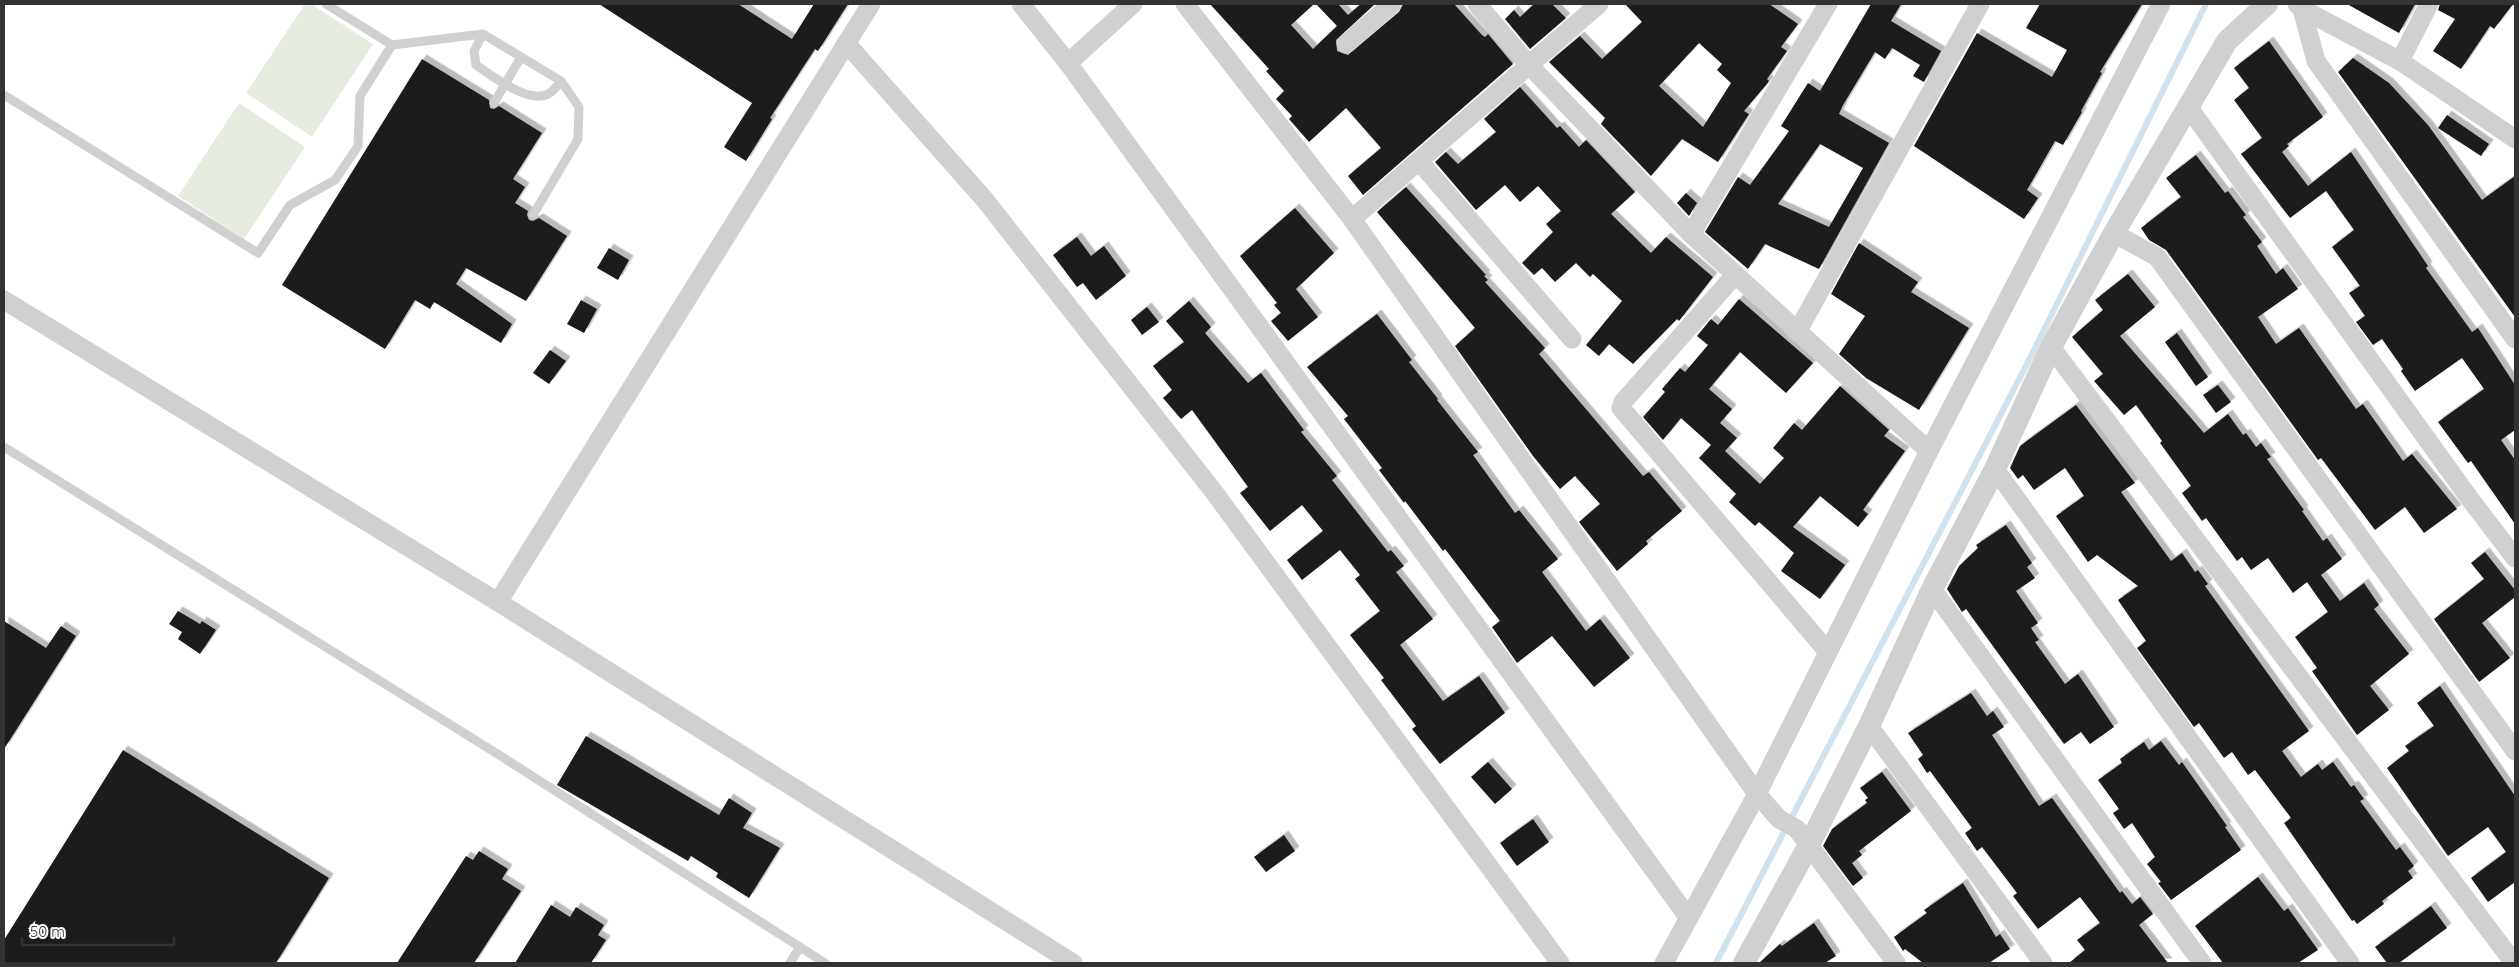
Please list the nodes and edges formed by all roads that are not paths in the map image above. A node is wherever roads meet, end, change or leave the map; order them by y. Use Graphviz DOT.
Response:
graph roads {
  1 [pos="326,4"];
  2 [pos="871,4"];
  3 [pos="1021,4"];
  4 [pos="1133,4"];
  5 [pos="1185,4"];
  6 [pos="1392,4"];
  7 [pos="1477,4"];
  8 [pos="1599,4"];
  9 [pos="1828,4"];
  10 [pos="1980,4"];
  11 [pos="2161,4"];
  12 [pos="2267,4"];
  13 [pos="2429,4"];
  14 [pos="2300,6"];
  15 [pos="483,34"];
  16 [pos="846,43"];
  17 [pos="1346,44"];
  18 [pos="392,45"];
  19 [pos="522,57"];
  20 [pos="2400,61"];
  21 [pos="1068,63"];
  22 [pos="1528,64"];
  23 [pos="561,82"];
  24 [pos="505,84"];
  25 [pos="4,95"];
  26 [pos="494,103"];
  27 [pos="2189,108"];
  28 [pos="2497,127"];
  29 [pos="2515,139"];
  30 [pos="2515,152"];
  31 [pos="1419,161"];
  32 [pos="533,215"];
  33 [pos="1352,220"];
  34 [pos="2114,233"];
  35 [pos="1692,234"];
  36 [pos="1735,275"];
  37 [pos="4,300"];
  38 [pos="1797,332"];
  39 [pos="1572,339"];
  40 [pos="2515,339"];
  41 [pos="2051,347"];
  42 [pos="4,447"];
  43 [pos="1929,452"];
  44 [pos="1995,469"];
  45 [pos="2515,558"];
  46 [pos="1932,590"];
  47 [pos="498,602"];
  48 [pos="1828,652"];
  49 [pos="1869,726"];
  50 [pos="2515,751"];
  51 [pos="1757,794"];
  52 [pos="1803,836"];
  53 [pos="1688,917"];
  54 [pos="800,947"];
  55 [pos="790,963"];
  56 [pos="825,963"];
  57 [pos="1072,963"];
  58 [pos="1560,963"];
  59 [pos="1664,963"];
  60 [pos="1744,963"];
  61 [pos="1896,963"];
  62 [pos="2043,963"];
  63 [pos="2202,963"];
  64 [pos="2350,963"];
  65 [pos="2514,963"];
  1 -- 18 [label="lane"];
  2 -- 16 [label="street"];
  3 -- 21 [label="street"];
  4 -- 21 [label="street"];
  5 -- 33 [label="street"];
  6 -- 17 [label="street"];
  7 -- 22 [label="street"];
  8 -- 22 [label="street"];
  9 -- 35 [label="street"];
  10 -- 38 [label="street"];
  11 -- 43 [label="street"];
  12 -- 27 [label="street"];
  13 -- 20 [label="street"];
  14 -- 20 [label="street"];
  14 -- 40 [label="street"];
  15 -- 18 [label="lane"];
  15 -- 19 [label="lane"];
  15 -- 24 [label="lane"];
  16 -- 47 [label="street"];
  16 -- 58 [label="street"];
  18 -- 25 [label="lane"];
  19 -- 23 [label="lane"];
  19 -- 24 [label="lane"];
  20 -- 28 [label="street"];
  21 -- 53 [label="street"];
  22 -- 31 [label="street"];
  22 -- 35 [label="street"];
  23 -- 24 [label="lane"];
  23 -- 32 [label="lane"];
  24 -- 26 [label="lane"];
  27 -- 34 [label="street"];
  27 -- 45 [label="street"];
  28 -- 29 [label="street"];
  28 -- 30 [label="street"];
  31 -- 33 [label="street"];
  31 -- 39 [label="street"];
  33 -- 51 [label="street"];
  34 -- 41 [label="street"];
  34 -- 50 [label="street"];
  35 -- 36 [label="street"];
  36 -- 38 [label="street"];
  36 -- 48 [label="street"];
  37 -- 47 [label="street"];
  38 -- 43 [label="street"];
  41 -- 44 [label="street"];
  41 -- 65 [label="street"];
  42 -- 54 [label="lane"];
  43 -- 48 [label="street"];
  44 -- 46 [label="street"];
  44 -- 64 [label="street"];
  46 -- 49 [label="street"];
  46 -- 63 [label="street"];
  47 -- 57 [label="street"];
  48 -- 51 [label="street"];
  49 -- 52 [label="street"];
  49 -- 62 [label="street"];
  51 -- 52 [label="street"];
  51 -- 53 [label="street"];
  52 -- 60 [label="street"];
  52 -- 61 [label="street"];
  53 -- 59 [label="street"];
  54 -- 55 [label="lane"];
  54 -- 56 [label="lane"];
}
